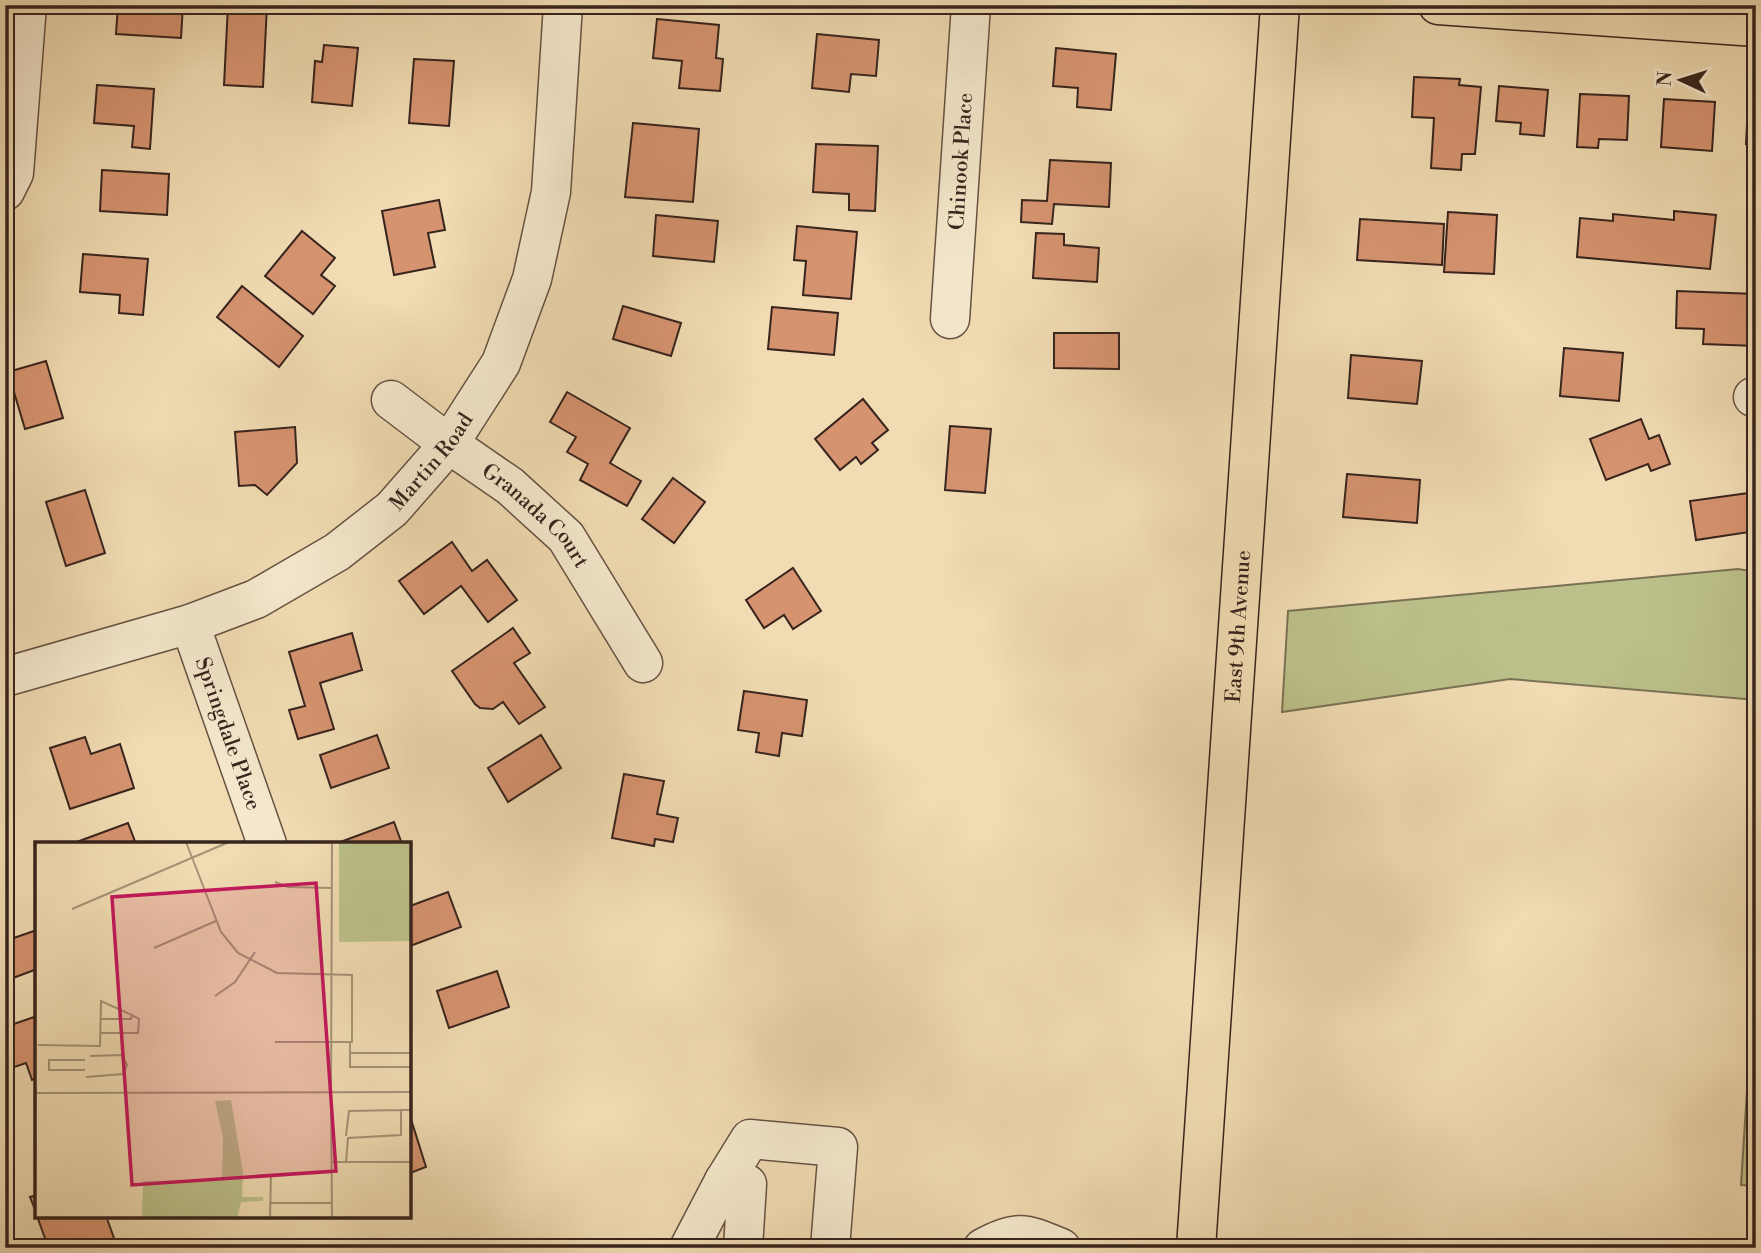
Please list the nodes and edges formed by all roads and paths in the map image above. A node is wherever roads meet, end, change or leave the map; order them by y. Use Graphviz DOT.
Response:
graph roads {
  1 [pos="27,5"];
  2 [pos="562,5"];
  3 [pos="971,5"];
  4 [pos="1280,5"];
  5 [pos="1438,5"];
  6 [pos="1548,8"];
  7 [pos="1709,14"];
  8 [pos="1756,27"];
  9 [pos="5,191"];
  10 [pos="950,319"];
  11 [pos="391,400"];
  12 [pos="449,444"];
  13 [pos="190,624"];
  14 [pos="643,663"];
  15 [pos="5,677"];
  16 [pos="266,842"];
  17 [pos="724,1181"];
  18 [pos="689,1248"];
  19 [pos="743,1248"];
  20 [pos="830,1248"];
  21 [pos="983,1248"];
  22 [pos="1062,1248"];
  23 [pos="1196,1248"];
  1 -- 9 [label="street"];
  2 -- 12 [label="street, Martin Road"];
  3 -- 10 [label="street, Chinook Place"];
  4 -- 23 [label="main road, East 9th Avenue"];
  5 -- 6 [label="main road"];
  6 -- 7 [label="main road"];
  7 -- 8 [label="main road"];
  11 -- 12 [label="street, Granada Court"];
  12 -- 13 [label="street, Martin Road"];
  12 -- 14 [label="street, Granada Court"];
  13 -- 15 [label="street, Martin Road"];
  13 -- 16 [label="street, Springdale Place"];
  17 -- 18 [label="street"];
  17 -- 19 [label="street"];
  17 -- 20 [label="street"];
  21 -- 22 [label="street"];
}
